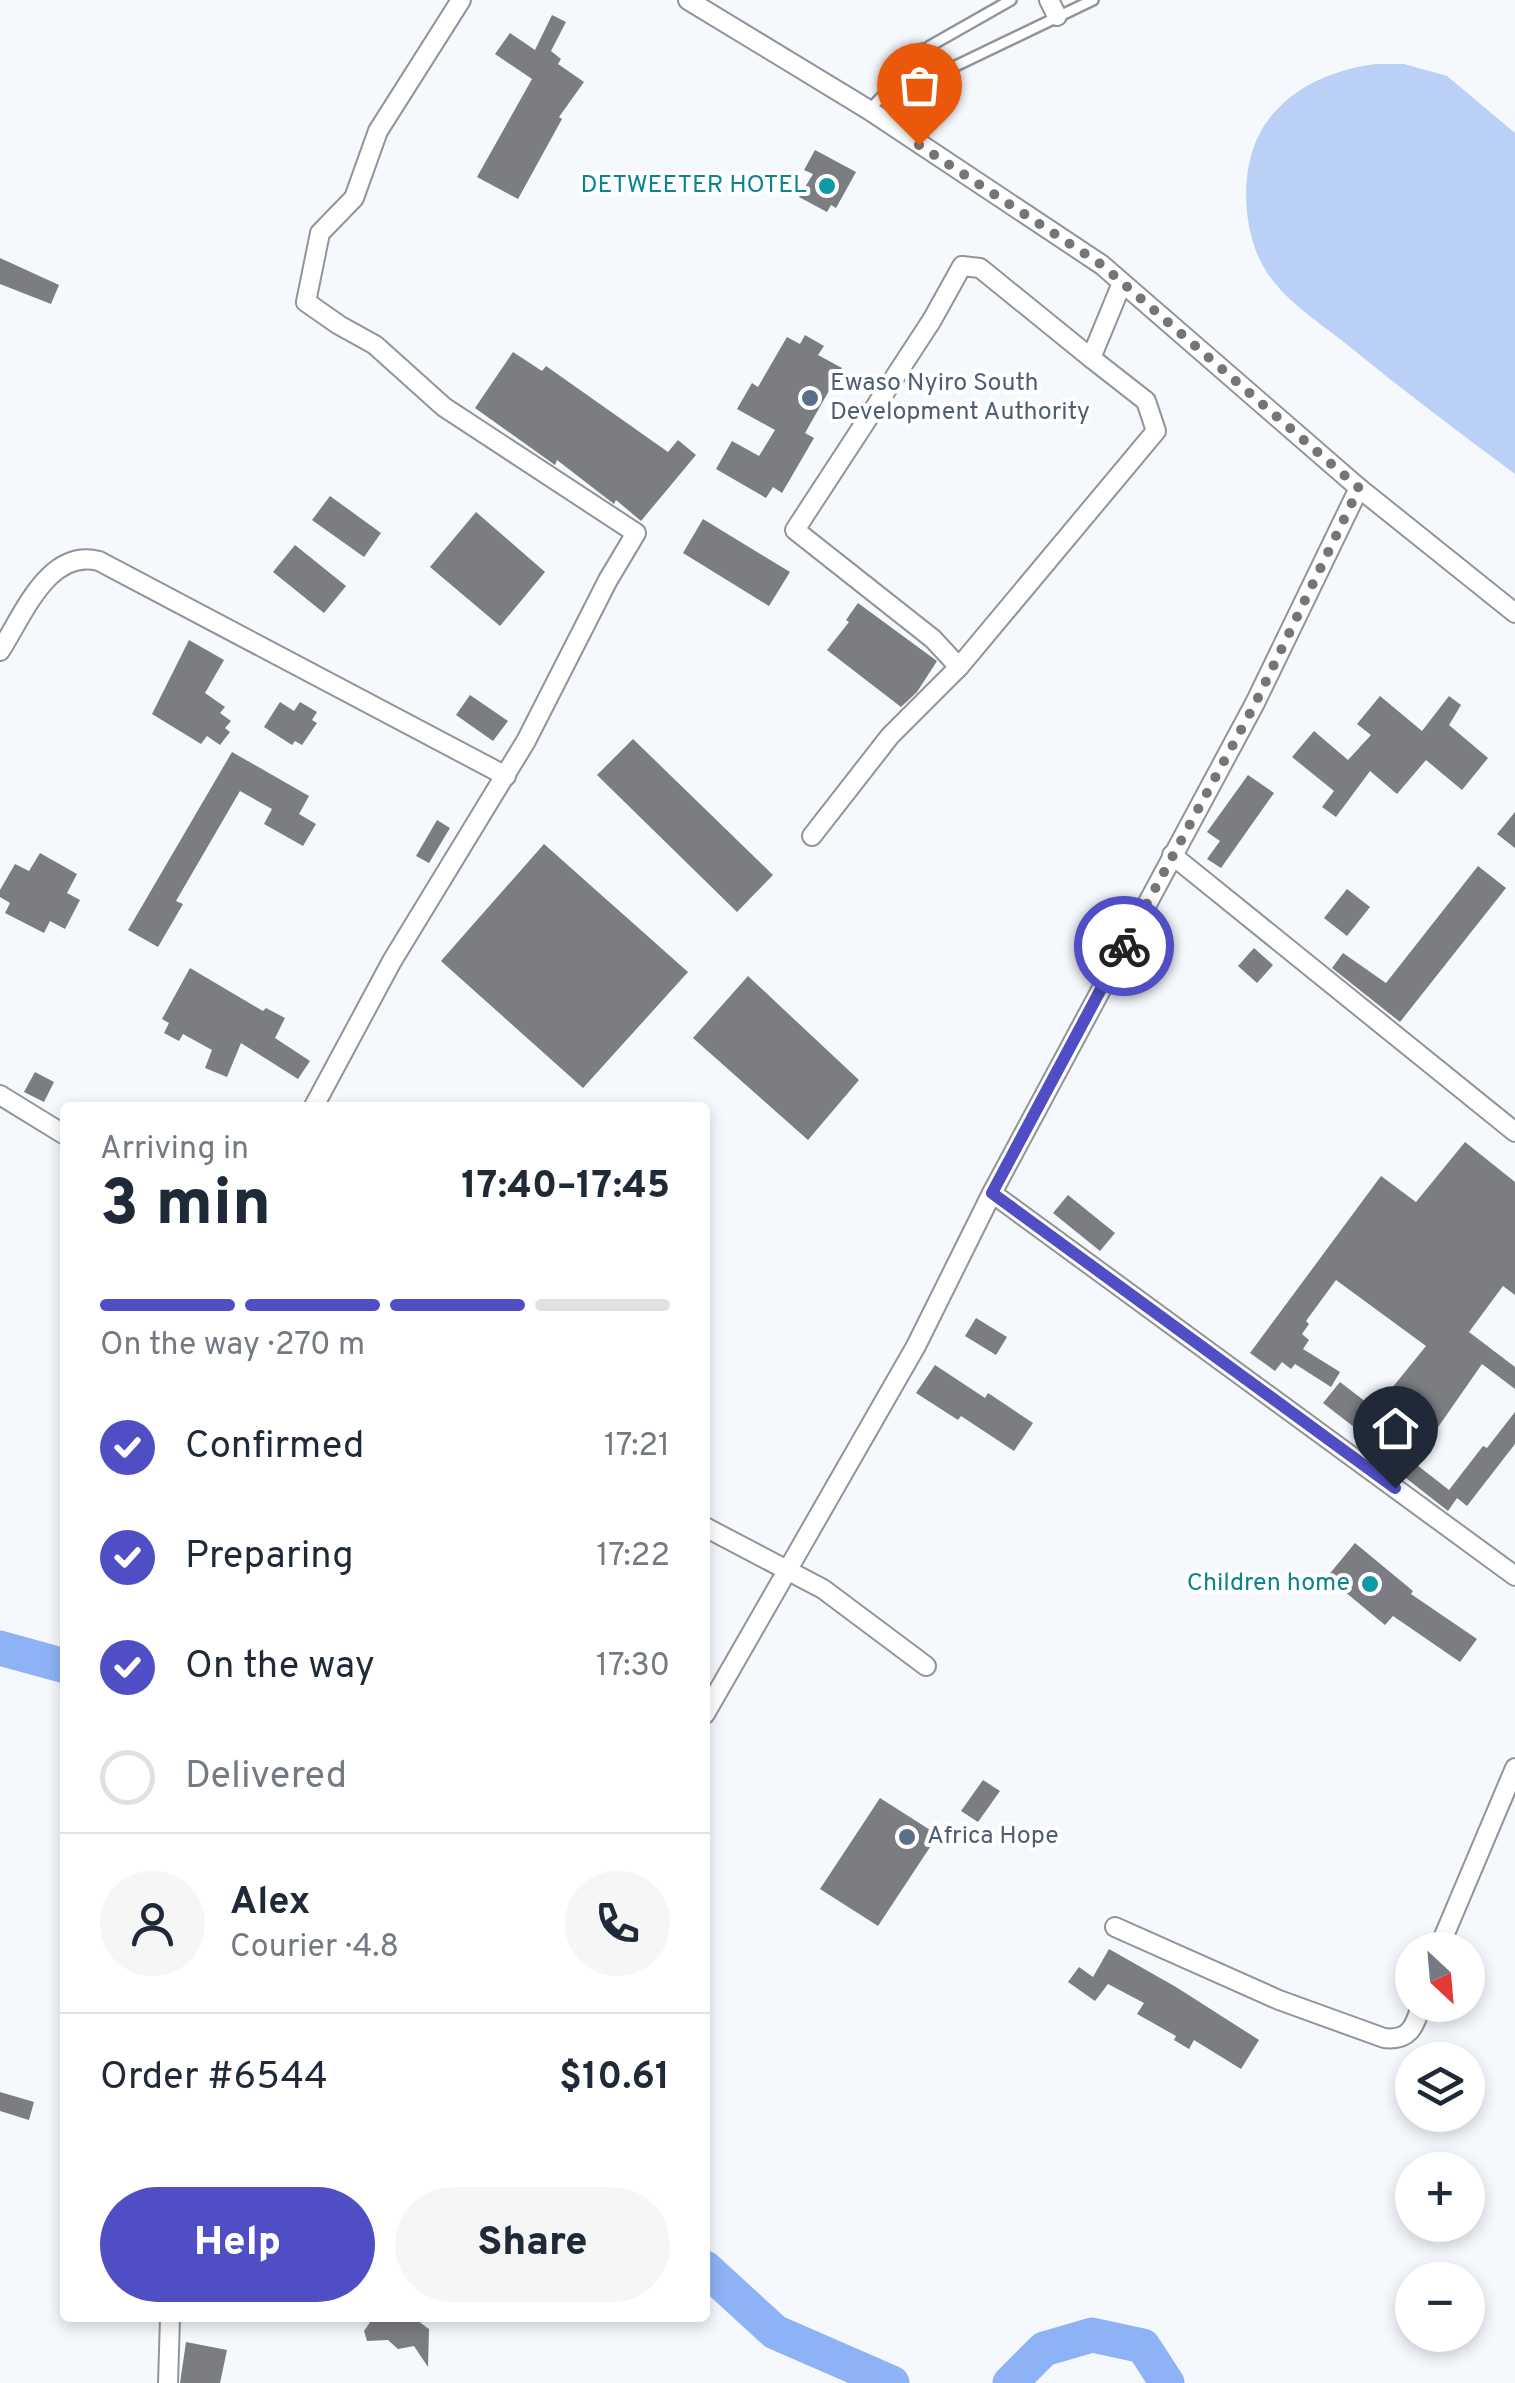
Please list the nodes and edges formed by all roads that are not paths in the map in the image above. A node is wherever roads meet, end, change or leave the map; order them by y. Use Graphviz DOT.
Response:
graph roads {
  1 [pos="461,0"];
  2 [pos="688,0"];
  3 [pos="1011,0"];
  4 [pos="1094,0"];
  5 [pos="1053,8"];
  6 [pos="923,53"];
  7 [pos="941,73"];
  8 [pos="869,110"];
  9 [pos="896,128"];
  10 [pos="1122,282"];
  11 [pos="1091,358"];
  12 [pos="1359,488"];
  13 [pos="1515,613"];
  14 [pos="0,651"];
  15 [pos="959,666"];
  16 [pos="506,776"];
  17 [pos="812,836"];
  18 [pos="1172,855"];
  19 [pos="0,1095"];
  20 [pos="316,1102"];
  21 [pos="60,1132"];
  22 [pos="1515,1132"];
  23 [pos="992,1193"];
  24 [pos="710,1531"];
  25 [pos="786,1570"];
  26 [pos="1515,1576"];
  27 [pos="926,1666"];
  28 [pos="710,1705"];
  29 [pos="1515,1768"];
  30 [pos="1114,1927"];
  31 [pos="1446,1932"];
  32 [pos="1417,2022"];
  33 [pos="170,2322"];
  34 [pos="168,2383"];
  1 -- 16 [label="street"];
  2 -- 8 [label="street"];
  3 -- 6 [label="lane"];
  4 -- 5 [label="lane"];
  5 -- 7 [label="lane"];
  6 -- 7 [label="street"];
  6 -- 8 [label="lane"];
  7 -- 9 [label="lane"];
  8 -- 9 [label="street"];
  9 -- 10 [label="street"];
  10 -- 11 [label="street"];
  10 -- 12 [label="street"];
  11 -- 15 [label="street"];
  11 -- 15 [label="street"];
  12 -- 13 [label="street"];
  12 -- 18 [label="street"];
  14 -- 16 [label="street"];
  15 -- 17 [label="street"];
  16 -- 20 [label="street"];
  18 -- 22 [label="street"];
  18 -- 23 [label="street"];
  19 -- 21 [label="street"];
  23 -- 25 [label="street"];
  23 -- 26 [label="street"];
  24 -- 25 [label="street"];
  25 -- 27 [label="street"];
  25 -- 28 [label="street"];
  29 -- 31 [label="street"];
  30 -- 32 [label="street"];
  33 -- 34 [label="street"];
}
